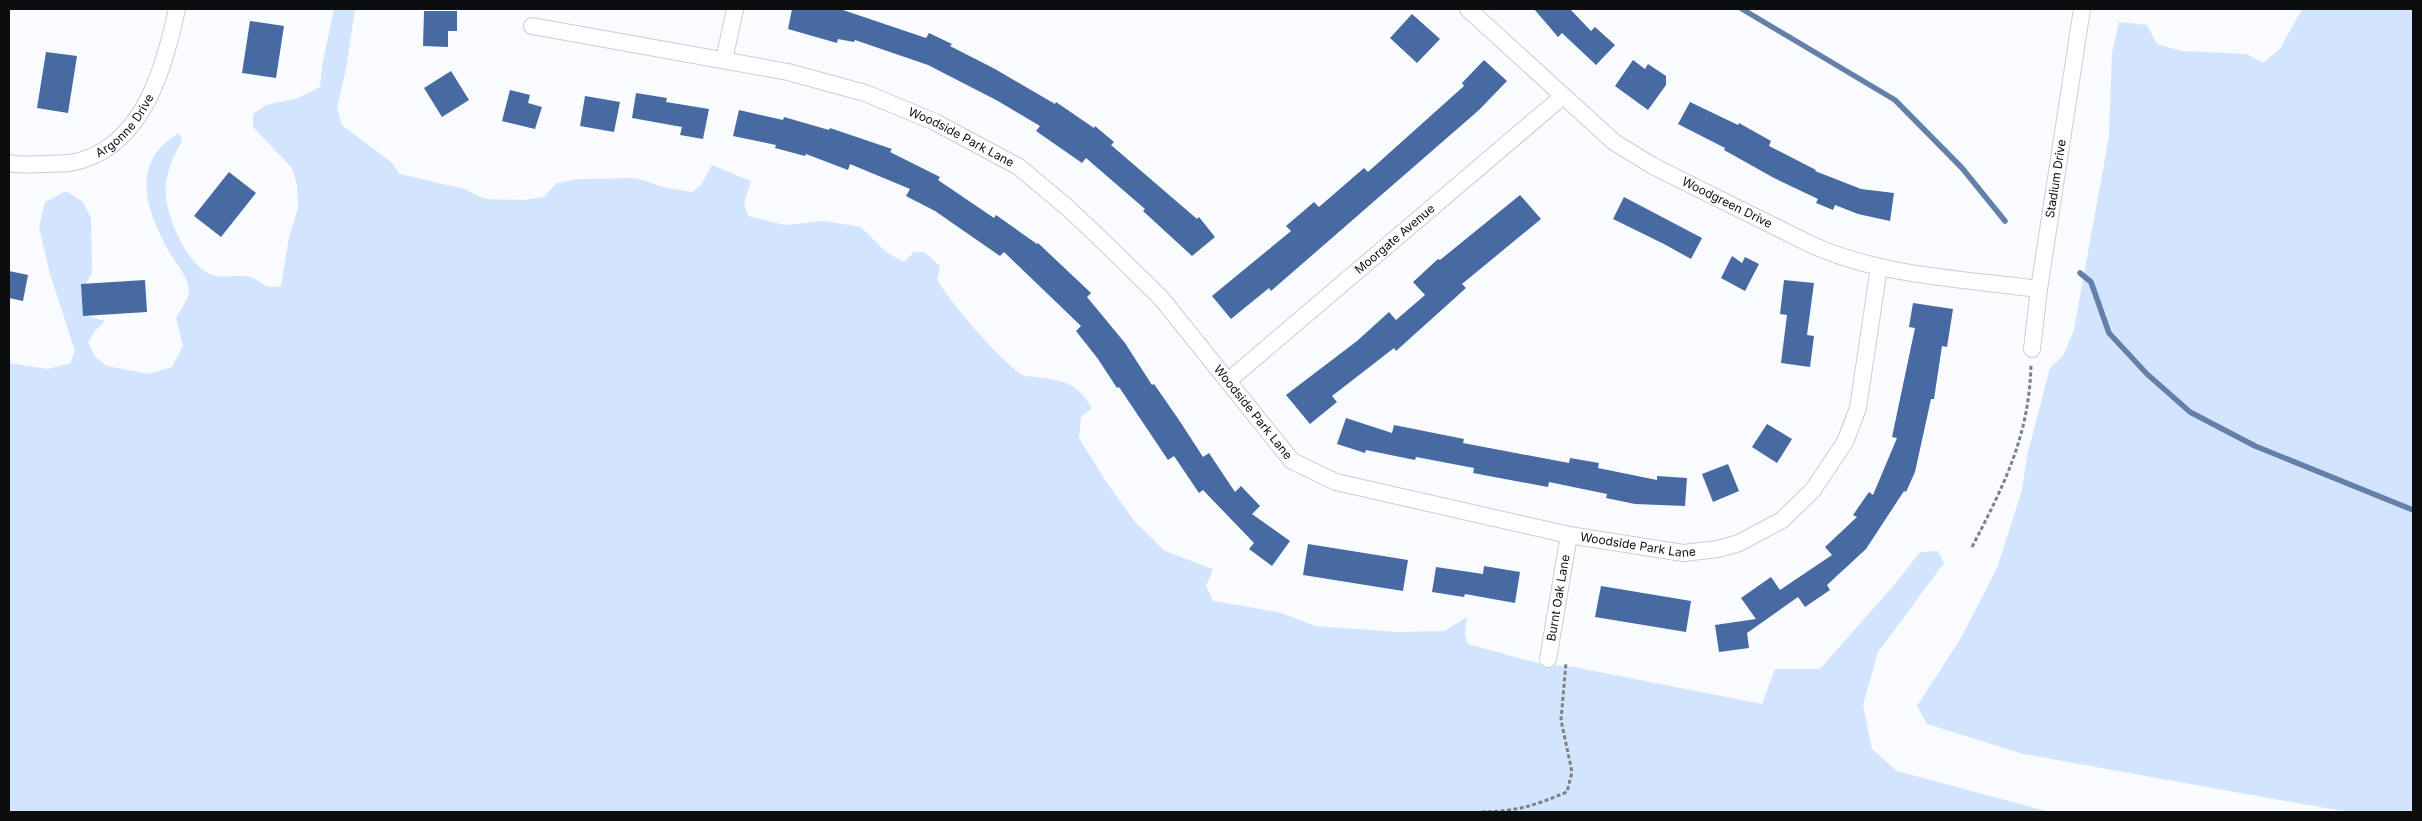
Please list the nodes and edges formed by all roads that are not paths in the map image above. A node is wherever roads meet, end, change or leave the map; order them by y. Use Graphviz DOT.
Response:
graph roads {
  1 [pos="177,9"];
  2 [pos="735,9"];
  3 [pos="1468,9"];
  4 [pos="2082,9"];
  5 [pos="532,26"];
  6 [pos="724,60"];
  7 [pos="1562,97"];
  8 [pos="9,163"];
  9 [pos="1879,267"];
  10 [pos="2039,289"];
  11 [pos="2032,349"];
  12 [pos="1228,381"];
  13 [pos="1569,535"];
  14 [pos="1548,660"];
  1 -- 8 [label="street, Argonne Drive"];
  2 -- 6 [label="street"];
  3 -- 7 [label="street, Woodgreen Drive"];
  4 -- 10 [label="street, Stadium Drive"];
  5 -- 6 [label="street, Woodside Park Lane"];
  6 -- 12 [label="street, Woodside Park Lane"];
  7 -- 9 [label="street, Woodgreen Drive"];
  7 -- 12 [label="street, Moorgate Avenue"];
  9 -- 10 [label="street, Woodgreen Drive"];
  9 -- 13 [label="street, Woodside Park Lane"];
  10 -- 11 [label="street, Stadium Drive"];
  12 -- 13 [label="street, Woodside Park Lane"];
  13 -- 14 [label="street, Burnt Oak Lane"];
}
